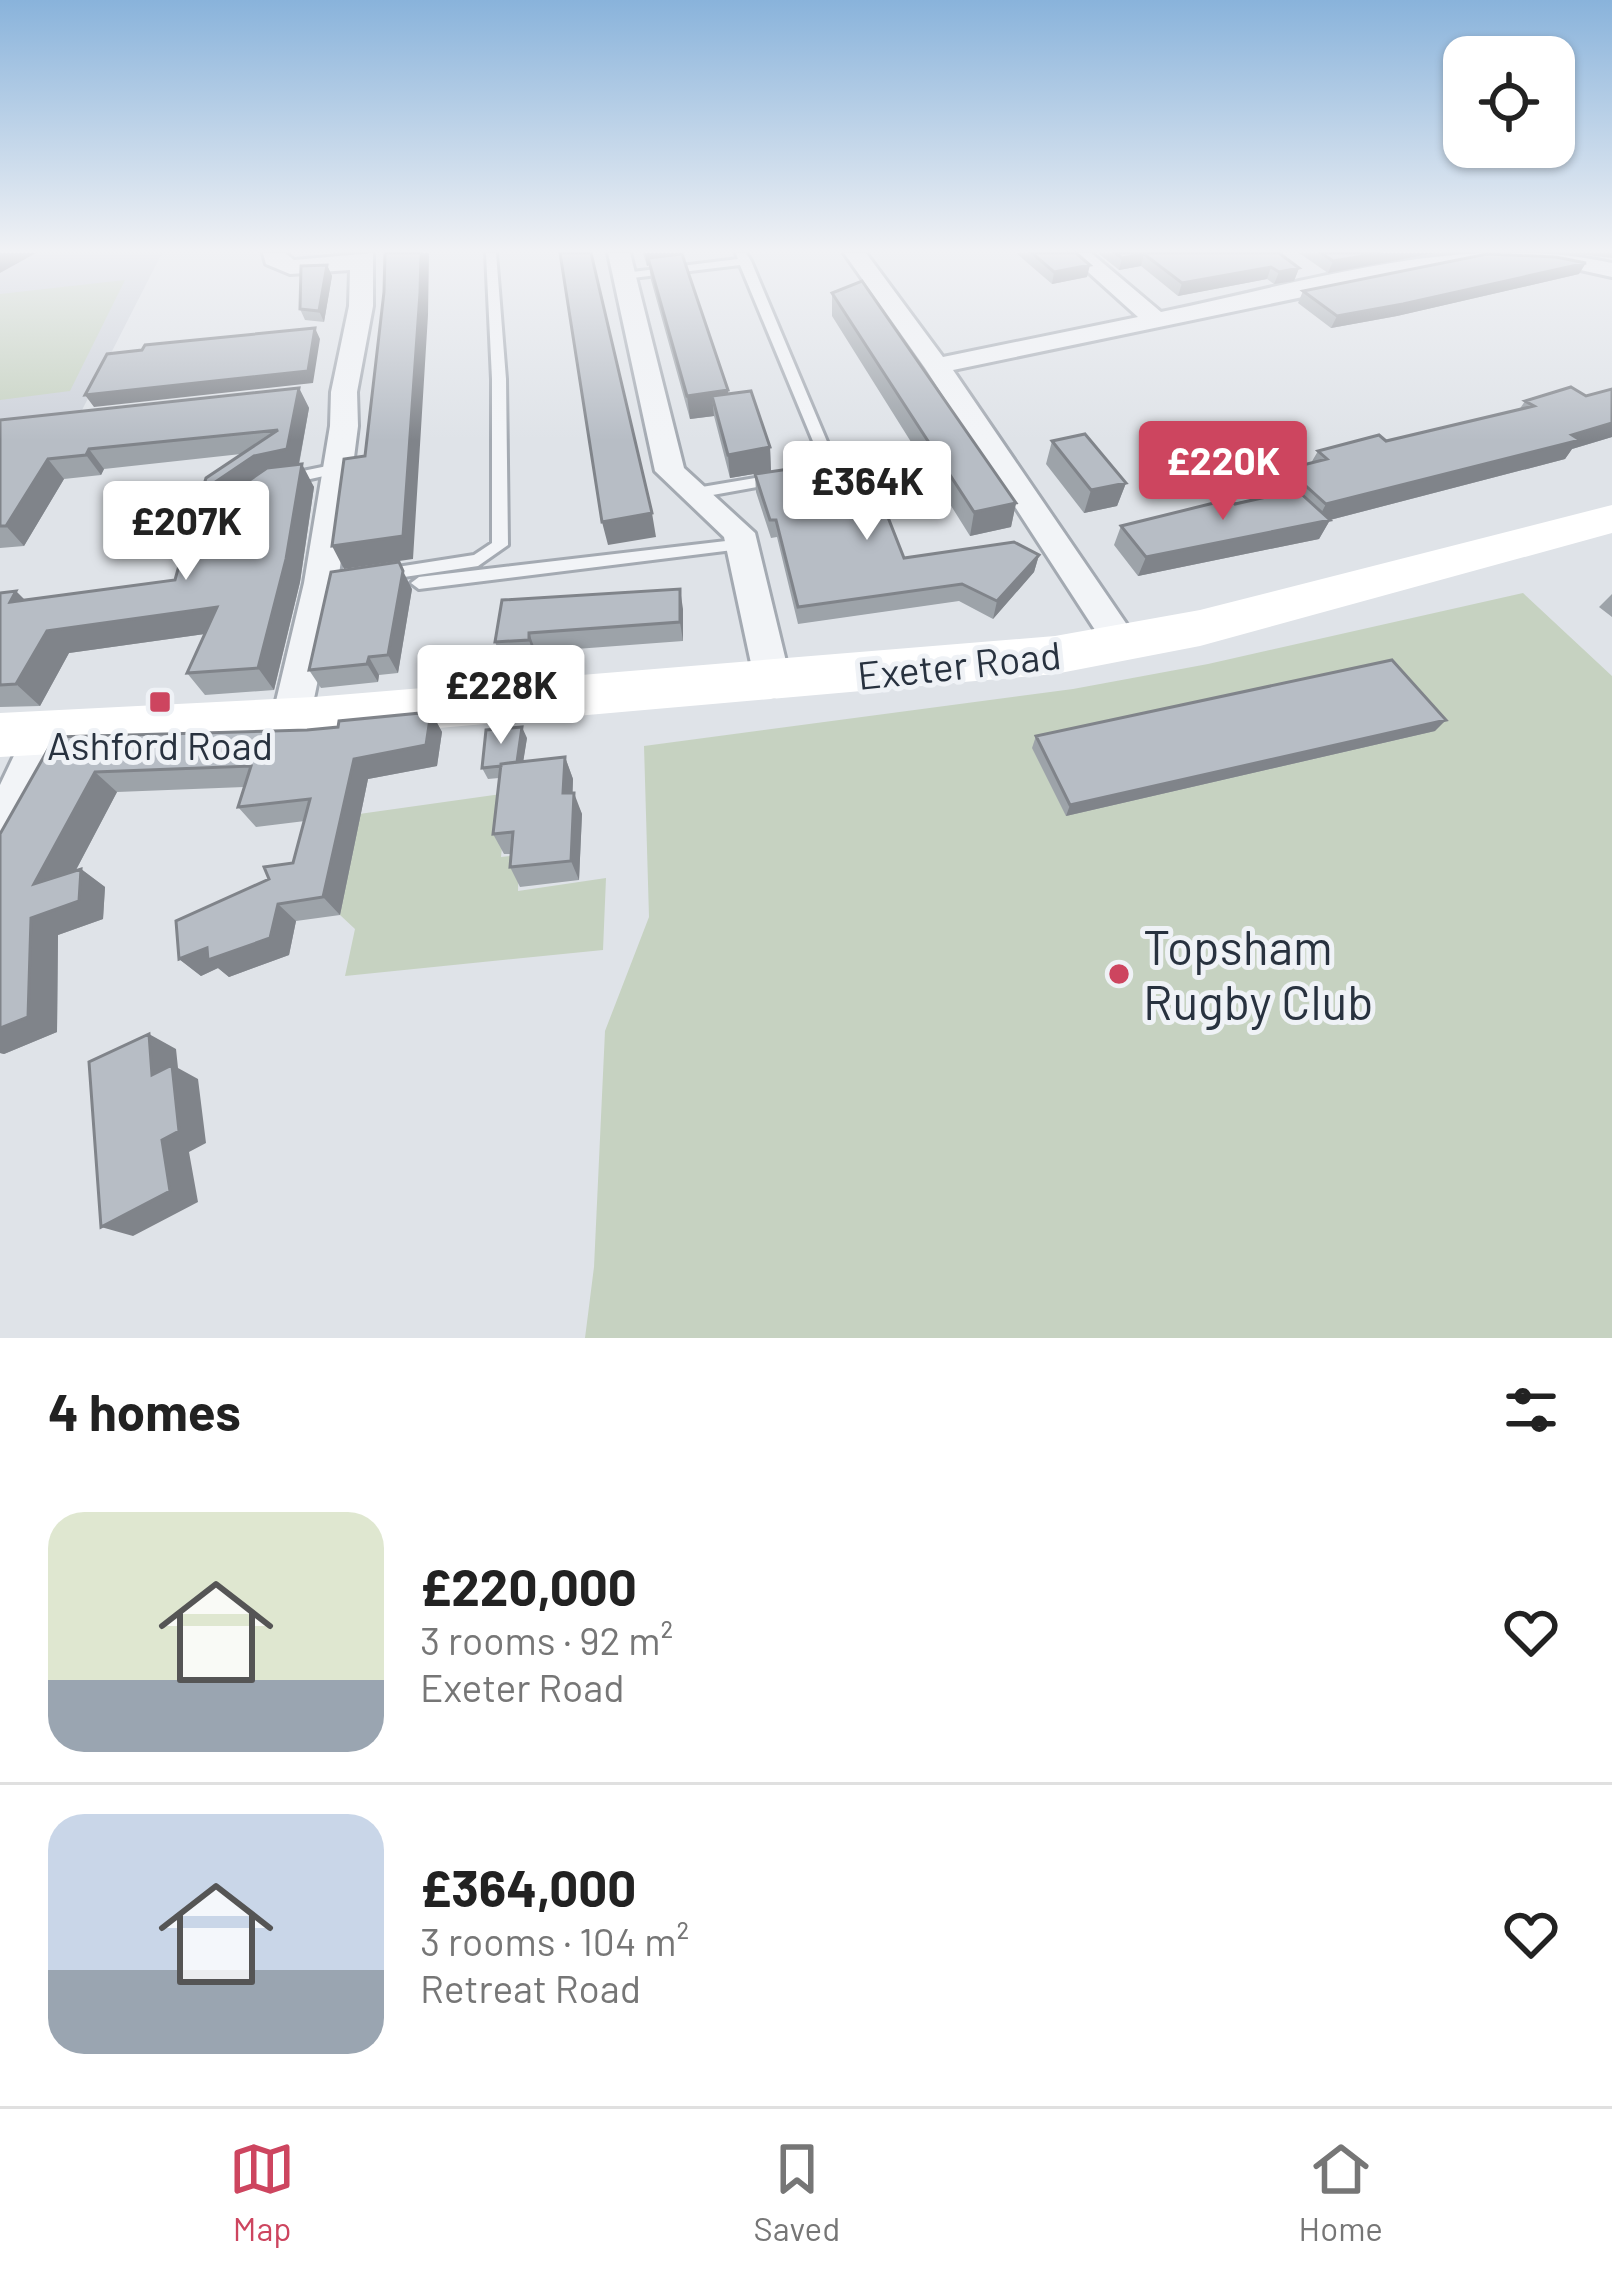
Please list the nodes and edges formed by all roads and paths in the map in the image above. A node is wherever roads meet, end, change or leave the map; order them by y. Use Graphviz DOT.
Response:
graph roads {
  1 [pos="358,315"];
  2 [pos="495,315"];
  3 [pos="633,315"];
  4 [pos="767,315"];
  5 [pos="900,315"];
  6 [pos="1151,315"];
  7 [pos="1179,315"];
  8 [pos="1156,320"];
  9 [pos="937,366"];
  10 [pos="337,469"];
  11 [pos="273,483"];
  12 [pos="696,493"];
  13 [pos="1612,519"];
  14 [pos="742,544"];
  15 [pos="366,577"];
  16 [pos="419,583"];
  17 [pos="1122,644"];
  18 [pos="773,682"];
  19 [pos="291,718"];
  20 [pos="21,734"];
  21 [pos="0,831"];
  1 -- 10 [label="street"];
  2 -- 15 [label="lane"];
  3 -- 12 [label="street"];
  4 -- 12 [label="lane"];
  5 -- 9 [label="street"];
  6 -- 8 [label="street"];
  7 -- 8 [label="street"];
  8 -- 9 [label="street"];
  9 -- 17 [label="street"];
  10 -- 11 [label="lane"];
  10 -- 19 [label="street"];
  12 -- 14 [label="street"];
  13 -- 17 [label="street, Exeter Road"];
  14 -- 16 [label="lane"];
  14 -- 18 [label="street"];
  17 -- 18 [label="street, Exeter Road"];
  18 -- 19 [label="street, Exeter Road"];
  19 -- 20 [label="street, Exeter Road"];
  20 -- 21 [label="street"];
}
